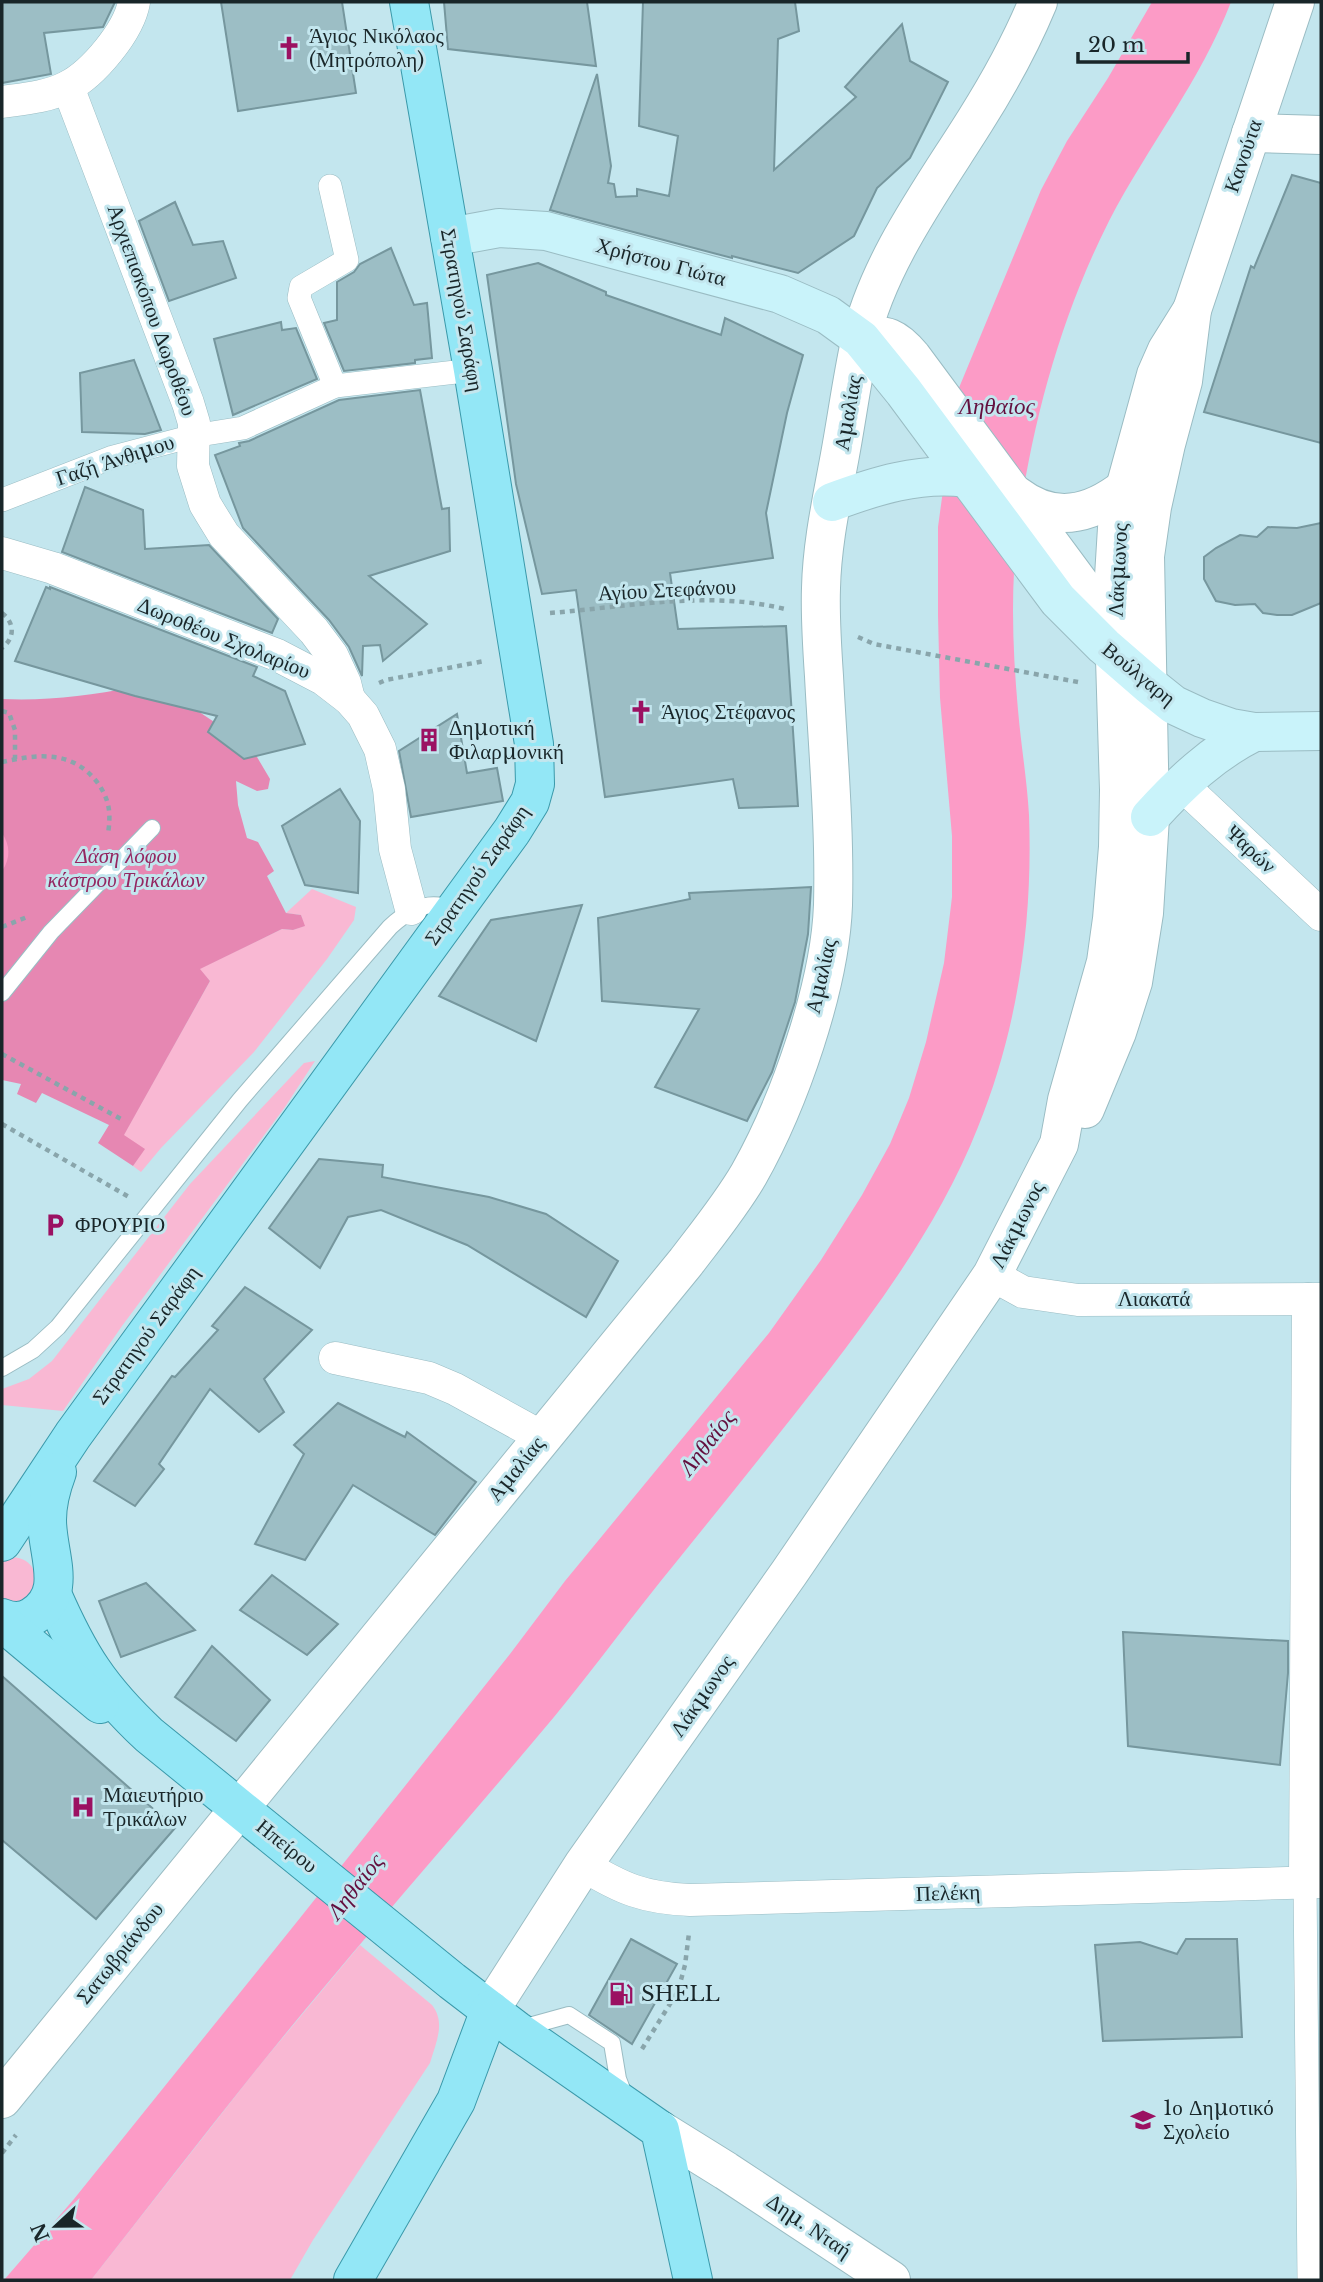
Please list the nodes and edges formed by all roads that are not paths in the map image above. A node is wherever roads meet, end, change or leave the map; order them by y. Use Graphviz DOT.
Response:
graph roads {
  1 [pos="134,2"];
  2 [pos="409,2"];
  3 [pos="1038,2"];
  4 [pos="1295,2"];
  5 [pos="68,87"];
  6 [pos="2,102"];
  7 [pos="1251,133"];
  8 [pos="1321,135"];
  9 [pos="330,186"];
  10 [pos="450,237"];
  11 [pos="1192,310"];
  12 [pos="861,339"];
  13 [pos="473,370"];
  14 [pos="908,375"];
  15 [pos="335,386"];
  16 [pos="193,436"];
  17 [pos="966,478"];
  18 [pos="1125,488"];
  19 [pos="1015,495"];
  20 [pos="2,500"];
  21 [pos="832,502"];
  22 [pos="2,553"];
  23 [pos="1116,657"];
  24 [pos="1149,685"];
  25 [pos="349,699"];
  26 [pos="1321,731"];
  27 [pos="1254,732"];
  28 [pos="1181,784"];
  29 [pos="1150,817"];
  30 [pos="152,828"];
  31 [pos="411,909"];
  32 [pos="453,910"];
  33 [pos="1321,915"];
  34 [pos="2,993"];
  35 [pos="1059,1144"];
  36 [pos="992,1275"];
  37 [pos="1314,1299"];
  38 [pos="335,1358"];
  39 [pos="2,1368"];
  40 [pos="74,1435"];
  41 [pos="542,1437"];
  42 [pos="2,1542"];
  43 [pos="52,1580"];
  44 [pos="2,1620"];
  45 [pos="149,1735"];
  46 [pos="239,1807"];
  47 [pos="583,1864"];
  48 [pos="1313,1882"];
  49 [pos="503,2020"];
  50 [pos="2,2099"];
  51 [pos="660,2130"];
  52 [pos="726,2171"];
  53 [pos="676,2205"];
  54 [pos="353,2280"];
  55 [pos="693,2280"];
  56 [pos="891,2280"];
  57 [pos="1309,2280"];
  1 -- 5 [label="street"];
  2 -- 10 [label="main road, Στρατηγού Σαράφη"];
  3 -- 12 [label="street, Αμαλίας"];
  4 -- 7 [label="street, Κανούτα"];
  5 -- 6 [label="street"];
  5 -- 16 [label="street, Αρχιεπισκόπου Δωροθέου"];
  7 -- 8 [label="street"];
  7 -- 11 [label="street, Κανούτα"];
  9 -- 15 [label="street"];
  10 -- 12 [label="main road, Χρήστου Γιώτα"];
  10 -- 13 [label="main road, Στρατηγού Σαράφη"];
  11 -- 18 [label="street, Λάκμωνος"];
  11 -- 24 [label="street"];
  12 -- 14 [label="main road, Χρήστου Γιώτα"];
  12 -- 21 [label="street, Αμαλίας"];
  13 -- 15 [label="street, Γαζή Άνθιμου"];
  13 -- 32 [label="main road, Στρατηγού Σαράφη"];
  14 -- 17 [label="main road, Χρήστου Γιώτα"];
  14 -- 19 [label="street"];
  15 -- 16 [label="street, Γαζή Άνθιμου"];
  16 -- 20 [label="street, Γαζή Άνθιμου"];
  16 -- 25 [label="street, Αρχιεπισκόπου Δωροθέου"];
  17 -- 21 [label="main road"];
  17 -- 23 [label="main road, Βούλγαρη"];
  18 -- 19 [label="street"];
  18 -- 23 [label="street, Λάκμωνος"];
  19 -- 23 [label="street"];
  21 -- 41 [label="street, Αμαλίας"];
  22 -- 25 [label="street, Δωροθέου Σχολαρίου"];
  23 -- 24 [label="main road, Βούλγαρη"];
  23 -- 35 [label="street, Λάκμωνος"];
  24 -- 27 [label="main road, Βούλγαρη"];
  24 -- 29 [label="street"];
  25 -- 31 [label="street, Δωροθέου Σχολαρίου"];
  26 -- 27 [label="main road, Βούλγαρη"];
  27 -- 28 [label="main road"];
  28 -- 29 [label="main road"];
  28 -- 33 [label="street, Ψαρών"];
  29 -- 35 [label="street"];
  30 -- 34 [label="lane"];
  31 -- 32 [label="lane"];
  31 -- 39 [label="lane"];
  32 -- 40 [label="main road, Στρατηγού Σαράφη"];
  35 -- 36 [label="street, Λάκμωνος"];
  36 -- 37 [label="street, Λιακατά"];
  36 -- 47 [label="street, Λάκμωνος"];
  37 -- 48 [label="street"];
  38 -- 41 [label="street"];
  40 -- 42 [label="main road"];
  40 -- 43 [label="main road"];
  41 -- 46 [label="street, Αμαλίας"];
  42 -- 43 [label="main road"];
  43 -- 44 [label="main road"];
  43 -- 45 [label="main road, Ηπείρου"];
  44 -- 45 [label="main road, Ηπείρου"];
  45 -- 46 [label="main road, Ηπείρου"];
  46 -- 49 [label="main road, Ηπείρου"];
  46 -- 50 [label="street, Σατωβριάνδου"];
  47 -- 48 [label="street, Πελέκη"];
  47 -- 49 [label="street, Λάκμωνος"];
  48 -- 57 [label="street"];
  49 -- 51 [label="main road, Ηπείρου"];
  49 -- 54 [label="main road"];
  51 -- 52 [label="street, Δημ. Νταή"];
  51 -- 53 [label="main road"];
  52 -- 53 [label="street"];
  52 -- 56 [label="street, Δημ. Νταή"];
  53 -- 55 [label="main road"];
}
